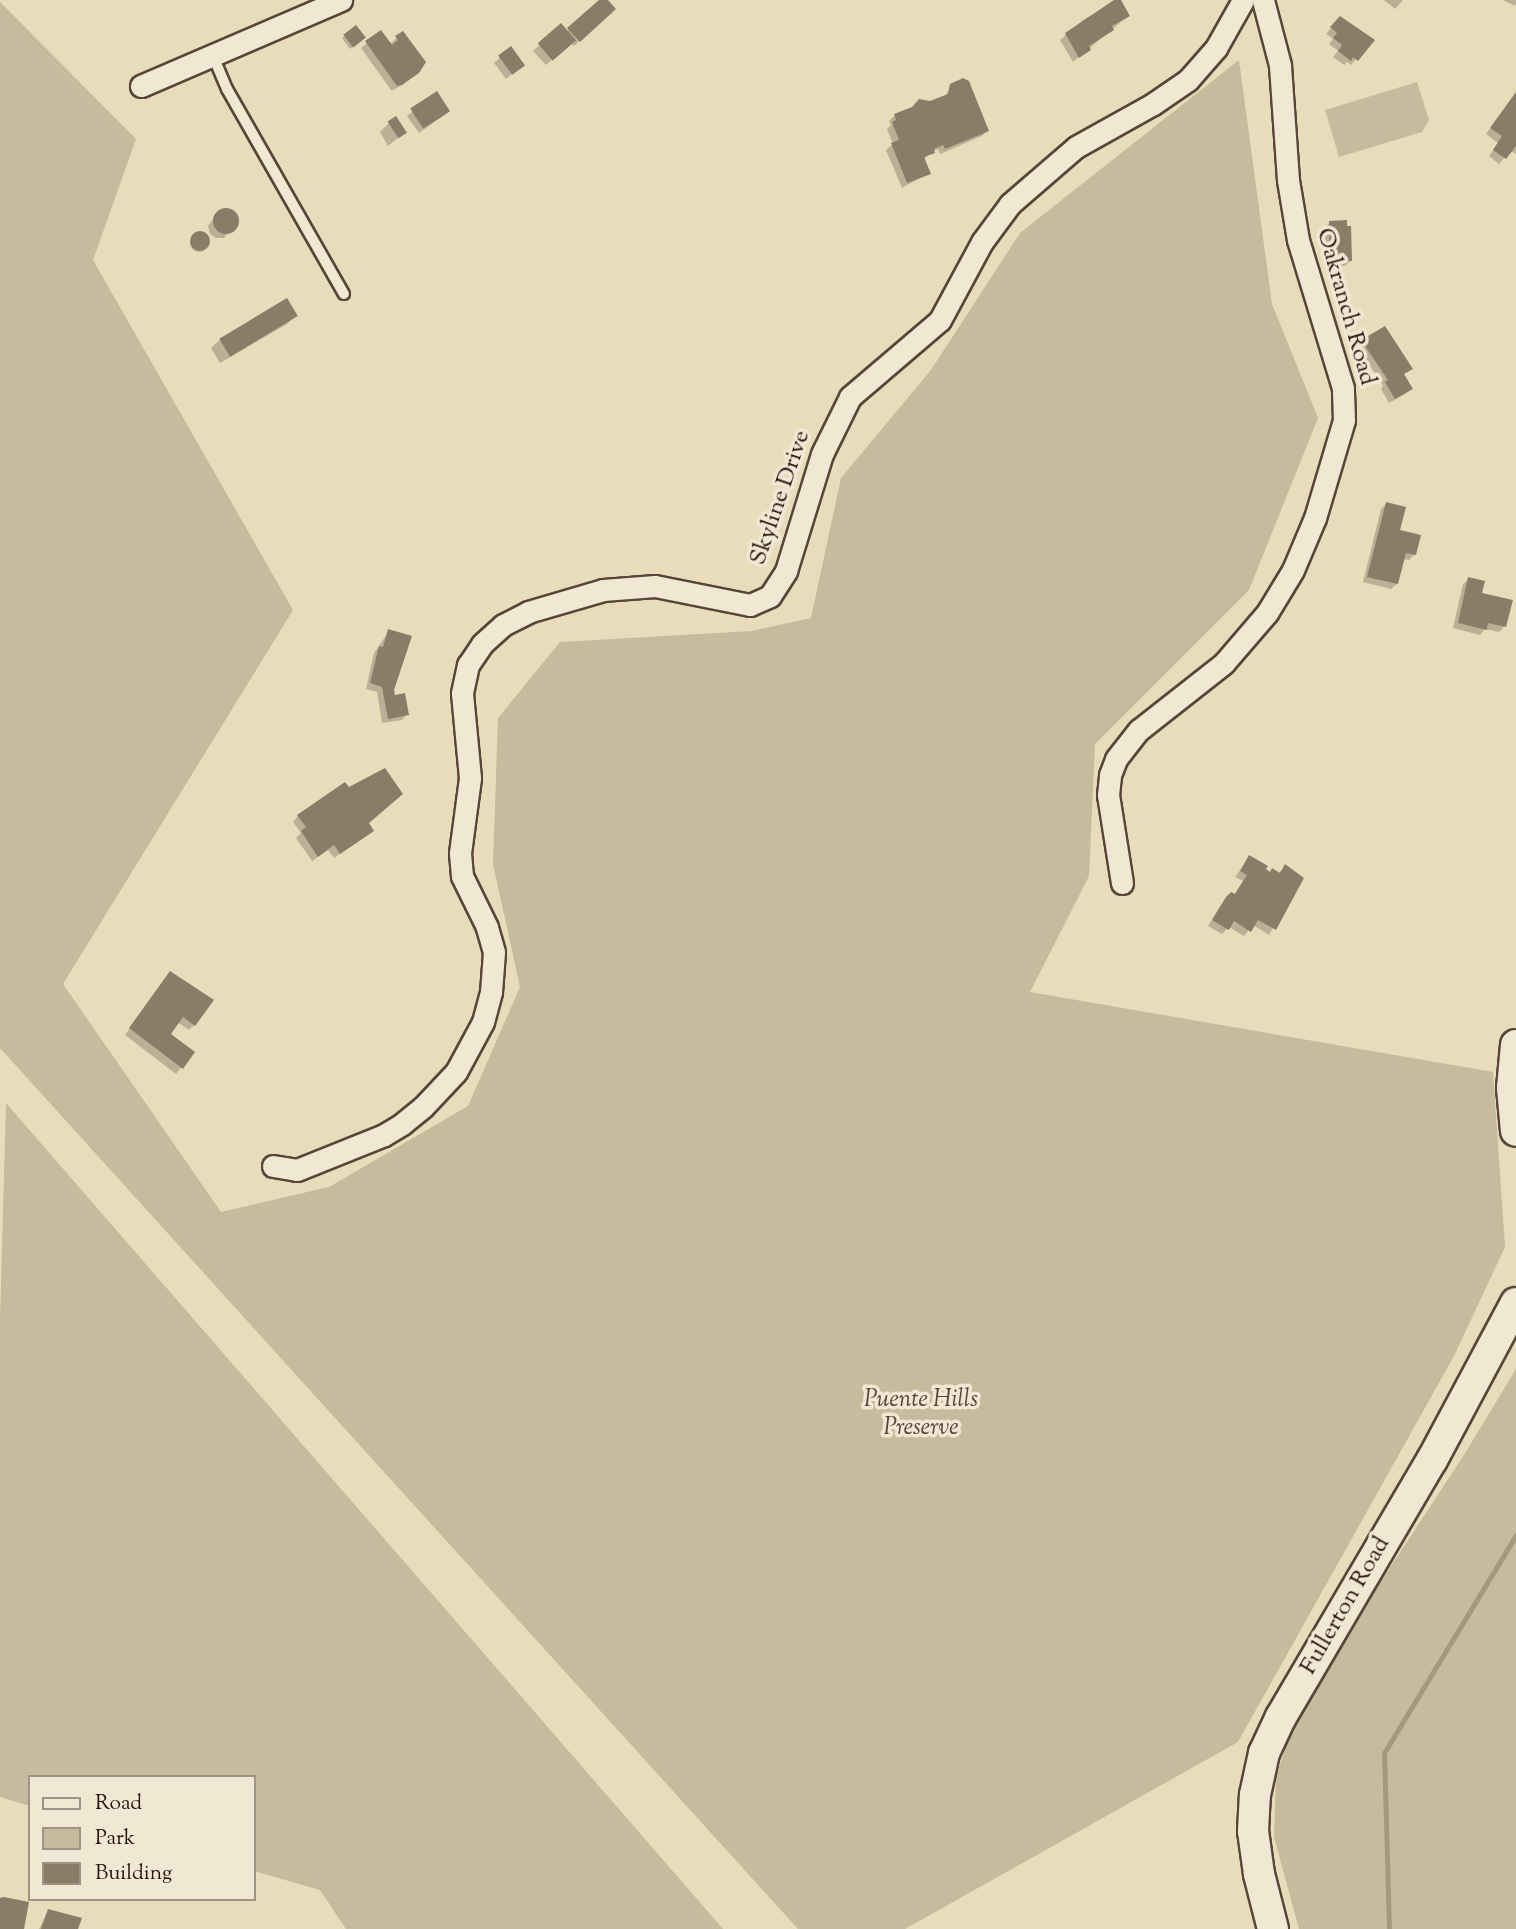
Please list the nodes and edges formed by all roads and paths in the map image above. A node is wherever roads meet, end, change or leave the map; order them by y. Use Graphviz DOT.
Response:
graph roads {
  1 [pos="341,0"];
  2 [pos="1243,0"];
  3 [pos="1263,0"];
  4 [pos="214,56"];
  5 [pos="141,86"];
  6 [pos="344,294"];
  7 [pos="1122,883"];
  8 [pos="1516,1045"];
  9 [pos="1516,1131"];
  10 [pos="273,1166"];
  11 [pos="1516,1303"];
  12 [pos="1273,1929"];
  1 -- 4 [label="street"];
  2 -- 10 [label="street, Skyline Drive"];
  3 -- 7 [label="street, Oakranch Road"];
  4 -- 5 [label="street"];
  4 -- 6 [label="lane"];
  8 -- 9 [label="street"];
  11 -- 12 [label="street, Fullerton Road"];
}
